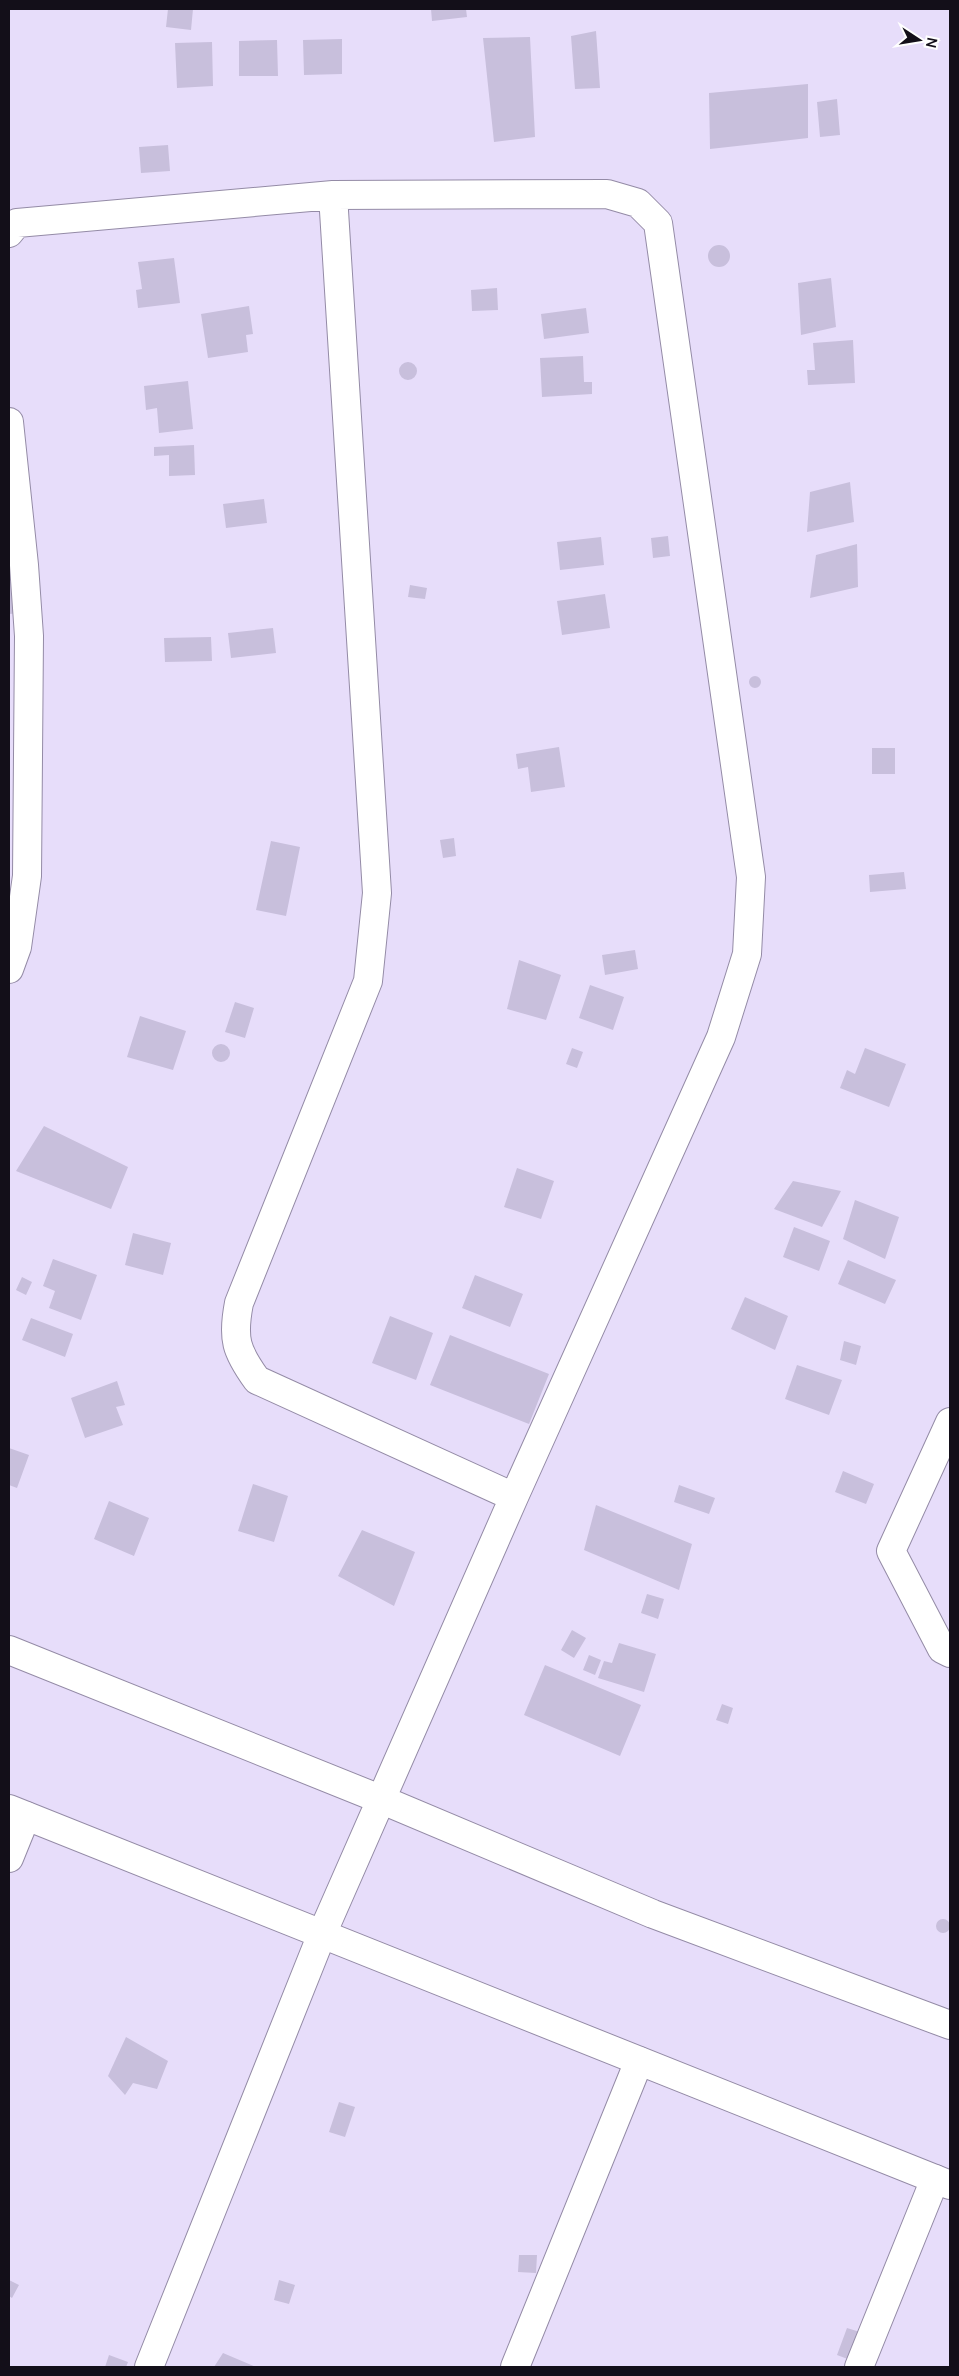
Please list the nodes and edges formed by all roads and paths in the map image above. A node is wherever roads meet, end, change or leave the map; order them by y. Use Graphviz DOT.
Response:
graph roads {
  1 [pos="332,195"];
  2 [pos="9,233"];
  3 [pos="9,422"];
  4 [pos="9,970"];
  5 [pos="950,1422"];
  6 [pos="514,1497"];
  7 [pos="9,1650"];
  8 [pos="950,1653"];
  9 [pos="380,1799"];
  10 [pos="17,1812"];
  11 [pos="9,1858"];
  12 [pos="322,1934"];
  13 [pos="950,2025"];
  14 [pos="639,2060"];
  15 [pos="943,2182"];
  16 [pos="149,2367"];
  17 [pos="515,2367"];
  18 [pos="859,2367"];
  1 -- 2 [label="street"];
  1 -- 6 [label="street"];
  1 -- 6 [label="street"];
  3 -- 4 [label="street"];
  5 -- 8 [label="street"];
  6 -- 9 [label="street"];
  7 -- 9 [label="street"];
  9 -- 12 [label="street"];
  9 -- 13 [label="street"];
  10 -- 11 [label="street"];
  10 -- 12 [label="street"];
  12 -- 14 [label="street"];
  12 -- 16 [label="street"];
  14 -- 15 [label="street"];
  14 -- 17 [label="street"];
  15 -- 18 [label="street"];
}
